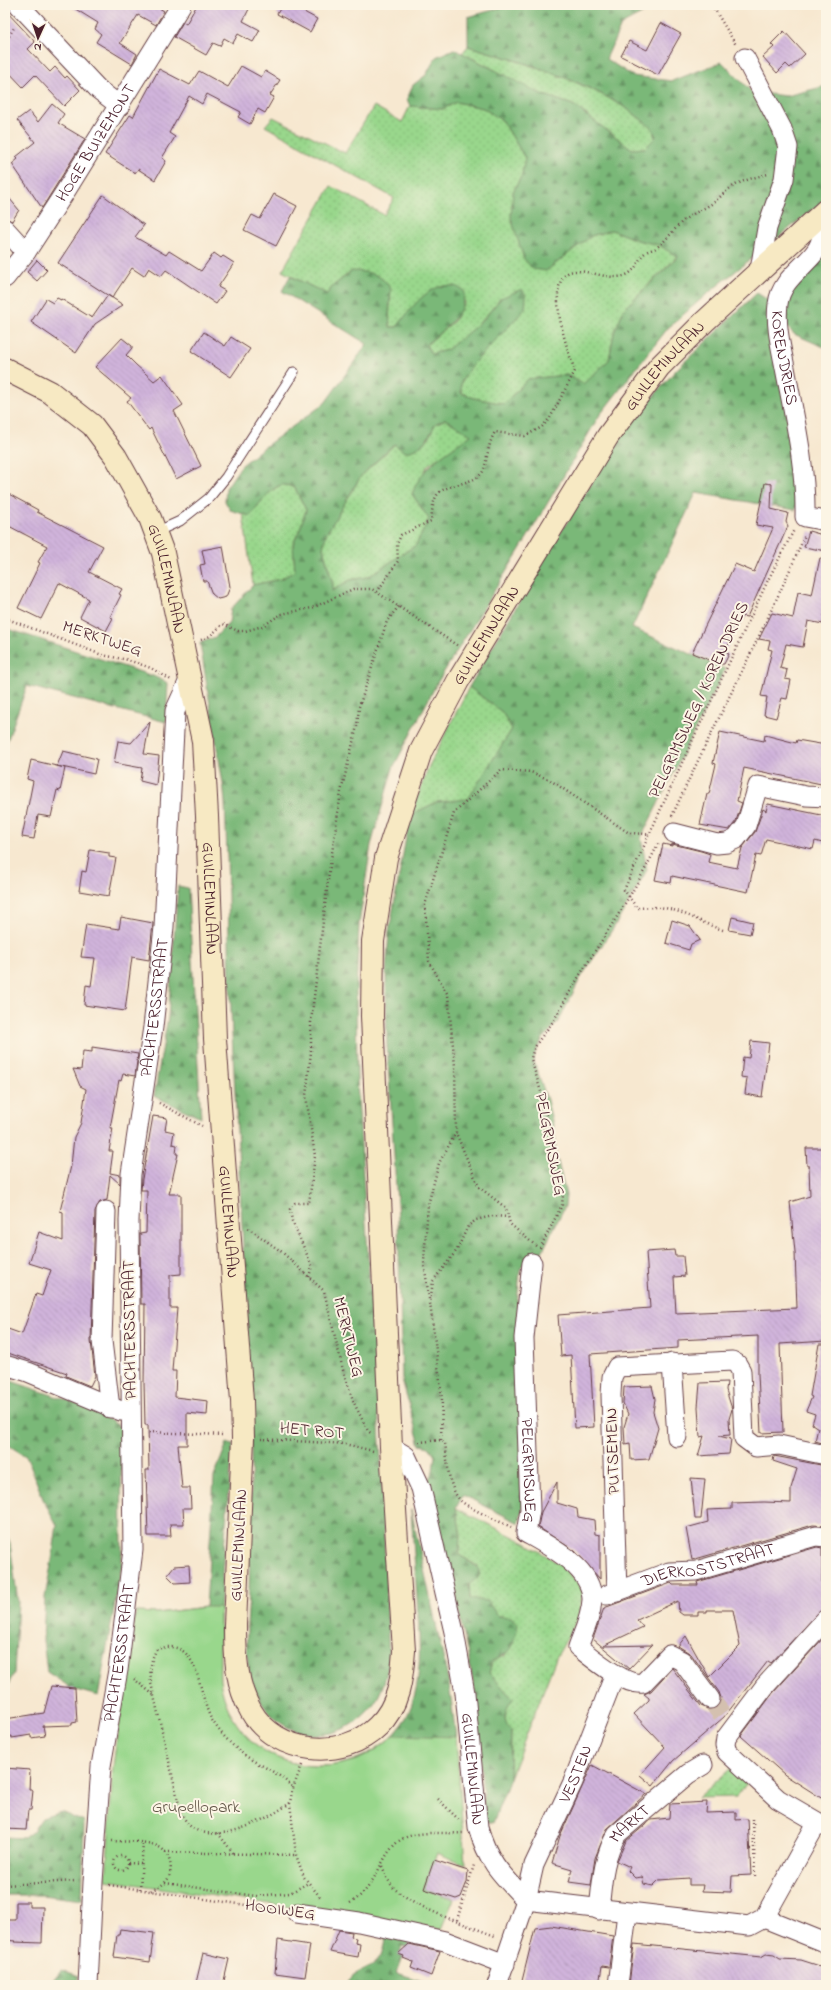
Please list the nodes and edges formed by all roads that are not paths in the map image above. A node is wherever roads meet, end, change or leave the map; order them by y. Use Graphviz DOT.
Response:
graph roads {
  1 [pos="181,5"];
  2 [pos="22,7"];
  3 [pos="745,58"];
  4 [pos="120,106"];
  5 [pos="824,211"];
  6 [pos="5,229"];
  7 [pos="26,252"];
  8 [pos="760,270"];
  9 [pos="5,278"];
  10 [pos="5,369"];
  11 [pos="294,372"];
  12 [pos="815,518"];
  13 [pos="156,532"];
  14 [pos="190,678"];
  15 [pos="826,797"];
  16 [pos="677,830"];
  17 [pos="106,1211"];
  18 [pos="536,1256"];
  19 [pos="672,1363"];
  20 [pos="5,1365"];
  21 [pos="110,1408"];
  22 [pos="131,1415"];
  23 [pos="677,1437"];
  24 [pos="391,1447"];
  25 [pos="826,1455"];
  26 [pos="826,1538"];
  27 [pos="617,1592"];
  28 [pos="592,1599"];
  29 [pos="826,1619"];
  30 [pos="614,1674"];
  31 [pos="710,1699"];
  32 [pos="703,1765"];
  33 [pos="822,1825"];
  34 [pos="526,1900"];
  35 [pos="599,1910"];
  36 [pos="297,1912"];
  37 [pos="626,1913"];
  38 [pos="764,1918"];
  39 [pos="826,1943"];
  40 [pos="505,1964"];
  41 [pos="88,1985"];
  42 [pos="497,1985"];
  43 [pos="618,1985"];
  1 -- 4 [label="street, HOGE BUIZEMONT"];
  2 -- 4 [label="street"];
  3 -- 8 [label="street"];
  4 -- 7 [label="street, HOGE BUIZEMONT"];
  5 -- 8 [label="main road, GUILLEMINLAAN"];
  5 -- 12 [label="street, KORENDRIES"];
  6 -- 7 [label="street"];
  7 -- 9 [label="street, HOGE BUIZEMONT"];
  8 -- 24 [label="main road, GUILLEMINLAAN"];
  10 -- 13 [label="main road, GUILLEMINLAAN"];
  11 -- 13 [label="lane"];
  13 -- 14 [label="main road, GUILLEMINLAAN"];
  14 -- 22 [label="street, PACHTERSSTRAAT"];
  14 -- 24 [label="main road, GUILLEMINLAAN"];
  15 -- 16 [label="street"];
  17 -- 21 [label="street, PACHTERSSTRAAT"];
  18 -- 28 [label="street, PELGRIMSWEG"];
  19 -- 23 [label="street"];
  19 -- 25 [label="street, PUTSEMEIN"];
  19 -- 27 [label="street, PUTSEMEIN"];
  20 -- 21 [label="street"];
  21 -- 22 [label="street"];
  22 -- 41 [label="street, PACHTERSSTRAAT"];
  24 -- 34 [label="street, GUILLEMINLAAN"];
  26 -- 27 [label="street, DIERKOSTSTRAAT"];
  27 -- 28 [label="street, DIERKOSTSTRAAT"];
  28 -- 30 [label="street"];
  29 -- 33 [label="street"];
  30 -- 31 [label="street"];
  30 -- 34 [label="street, VESTEN"];
  32 -- 35 [label="street, MARKT"];
  33 -- 38 [label="street"];
  34 -- 35 [label="street"];
  34 -- 40 [label="street, VESTEN"];
  35 -- 37 [label="street"];
  36 -- 40 [label="street, HOOIWEG"];
  37 -- 38 [label="street"];
  37 -- 43 [label="street"];
  38 -- 39 [label="street"];
  40 -- 42 [label="street, VESTEN"];
}
